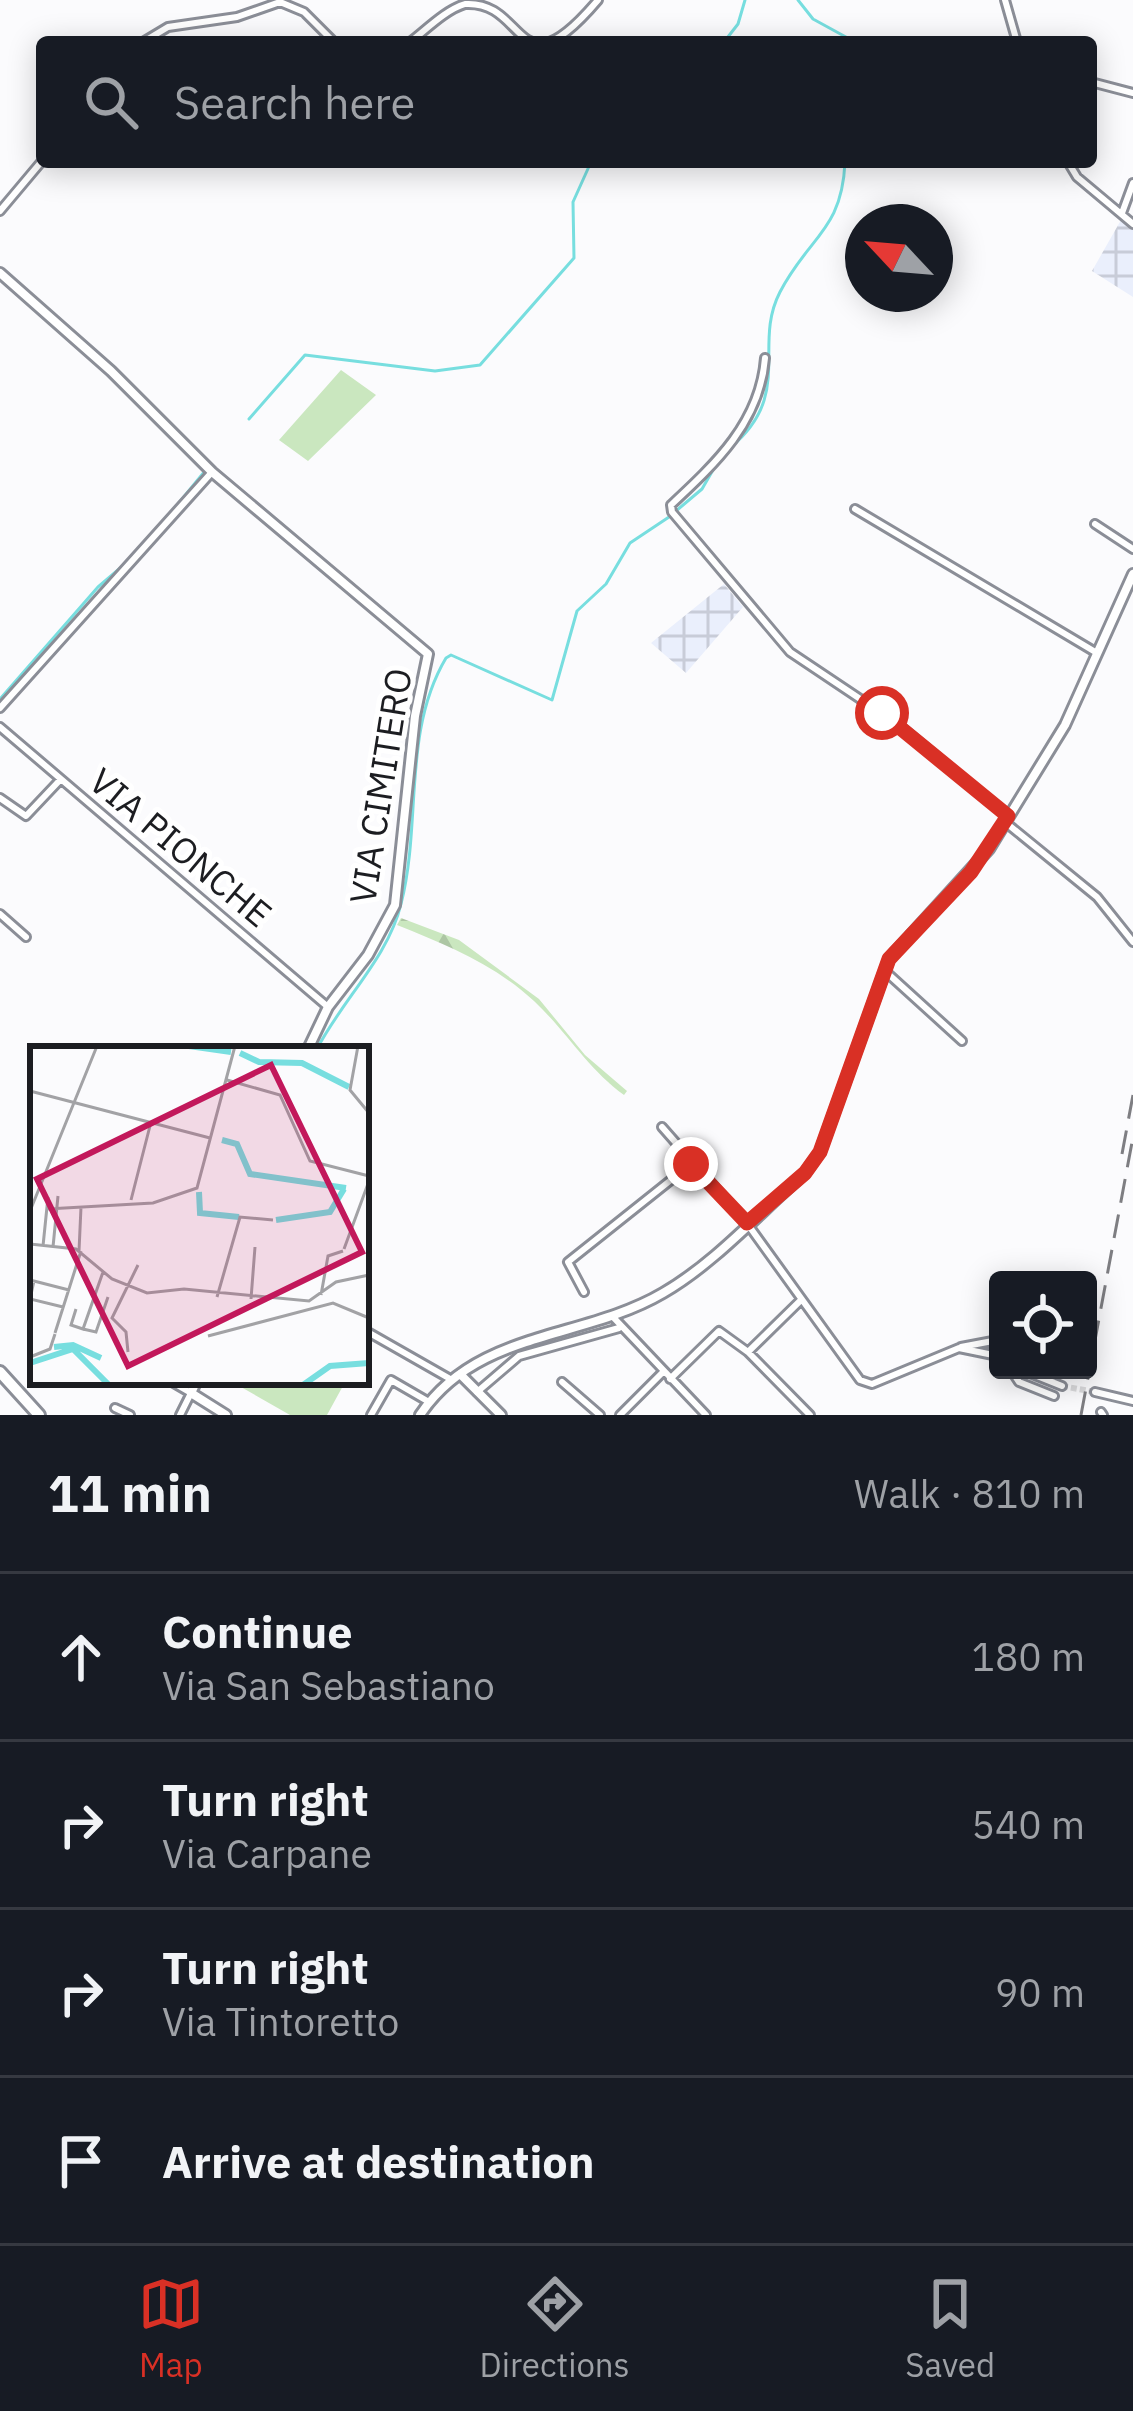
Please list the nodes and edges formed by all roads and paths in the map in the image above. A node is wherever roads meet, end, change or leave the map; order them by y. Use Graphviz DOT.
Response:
graph roads {
  1 [pos="598,0"];
  2 [pos="1005,0"];
  3 [pos="153,36"];
  4 [pos="328,36"];
  5 [pos="418,36"];
  6 [pos="528,36"];
  7 [pos="563,36"];
  8 [pos="1015,36"];
  9 [pos="1097,84"];
  10 [pos="1133,93"];
  11 [pos="36,168"];
  12 [pos="1072,168"];
  13 [pos="1133,183"];
  14 [pos="0,211"];
  15 [pos="1121,215"];
  16 [pos="1133,224"];
  17 [pos="0,273"];
  18 [pos="765,358"];
  19 [pos="210,470"];
  20 [pos="855,509"];
  21 [pos="1096,524"];
  22 [pos="1133,549"];
  23 [pos="1133,574"];
  24 [pos="1097,653"];
  25 [pos="0,708"];
  26 [pos="0,727"];
  27 [pos="60,780"];
  28 [pos="0,798"];
  29 [pos="1006,819"];
  30 [pos="0,914"];
  31 [pos="26,937"];
  32 [pos="1133,942"];
  33 [pos="884,970"];
  34 [pos="328,1007"];
  35 [pos="962,1041"];
  36 [pos="309,1046"];
  37 [pos="662,1127"];
  38 [pos="691,1164"];
  39 [pos="747,1223"];
  40 [pos="584,1292"];
  41 [pos="801,1300"];
  42 [pos="613,1317"];
  43 [pos="619,1328"];
  44 [pos="369,1332"];
  45 [pos="512,1343"];
  46 [pos="985,1344"];
  47 [pos="748,1352"];
  48 [pos="519,1356"];
  49 [pos="0,1372"];
  50 [pos="663,1372"];
  51 [pos="456,1377"];
  52 [pos="670,1379"];
  53 [pos="1017,1379"];
  54 [pos="1044,1379"];
  55 [pos="562,1382"];
  56 [pos="177,1385"];
  57 [pos="195,1385"];
  58 [pos="1062,1386"];
  59 [pos="477,1392"];
  60 [pos="1095,1392"];
  61 [pos="191,1394"];
  62 [pos="1054,1396"];
  63 [pos="1133,1401"];
  64 [pos="429,1402"];
  65 [pos="115,1408"];
  66 [pos="38,1415"];
  67 [pos="130,1415"];
  68 [pos="180,1415"];
  69 [pos="226,1415"];
  70 [pos="371,1415"];
  71 [pos="420,1415"];
  72 [pos="501,1415"];
  73 [pos="600,1415"];
  74 [pos="620,1415"];
  75 [pos="706,1415"];
  76 [pos="811,1415"];
  1 -- 7 [label="street"];
  2 -- 8 [label="street"];
  3 -- 4 [label="street"];
  5 -- 6 [label="street"];
  9 -- 10 [label="street"];
  11 -- 14 [label="street"];
  12 -- 15 [label="street"];
  13 -- 15 [label="street"];
  15 -- 16 [label="street"];
  17 -- 19 [label="street"];
  18 -- 29 [label="street"];
  19 -- 25 [label="street"];
  19 -- 34 [label="street, VIA CIMITERO"];
  20 -- 24 [label="street"];
  21 -- 22 [label="street"];
  23 -- 24 [label="street"];
  24 -- 29 [label="street"];
  26 -- 27 [label="street, VIA PIONCHE"];
  27 -- 28 [label="street"];
  27 -- 34 [label="street, VIA PIONCHE"];
  29 -- 32 [label="street"];
  29 -- 33 [label="street"];
  30 -- 31 [label="street"];
  33 -- 35 [label="street"];
  33 -- 39 [label="street"];
  34 -- 36 [label="street, VIA CIMITERO"];
  37 -- 38 [label="street"];
  38 -- 39 [label="street"];
  38 -- 40 [label="street"];
  39 -- 41 [label="street"];
  39 -- 42 [label="street"];
  41 -- 46 [label="street"];
  41 -- 47 [label="street"];
  42 -- 43 [label="street"];
  42 -- 45 [label="street"];
  43 -- 48 [label="street"];
  43 -- 50 [label="street"];
  44 -- 51 [label="street"];
  45 -- 48 [label="street"];
  45 -- 51 [label="street"];
  47 -- 52 [label="street"];
  47 -- 76 [label="street"];
  48 -- 59 [label="street"];
  49 -- 66 [label="main road"];
  50 -- 52 [label="street"];
  50 -- 74 [label="street"];
  51 -- 59 [label="street"];
  51 -- 64 [label="street"];
  52 -- 75 [label="street"];
  53 -- 62 [label="street"];
  54 -- 58 [label="street"];
  55 -- 73 [label="street"];
  56 -- 61 [label="street"];
  57 -- 61 [label="street"];
  59 -- 72 [label="street"];
  60 -- 63 [label="street"];
  61 -- 68 [label="street"];
  61 -- 69 [label="street"];
  64 -- 70 [label="street"];
  64 -- 71 [label="street"];
  65 -- 67 [label="street"];
}
